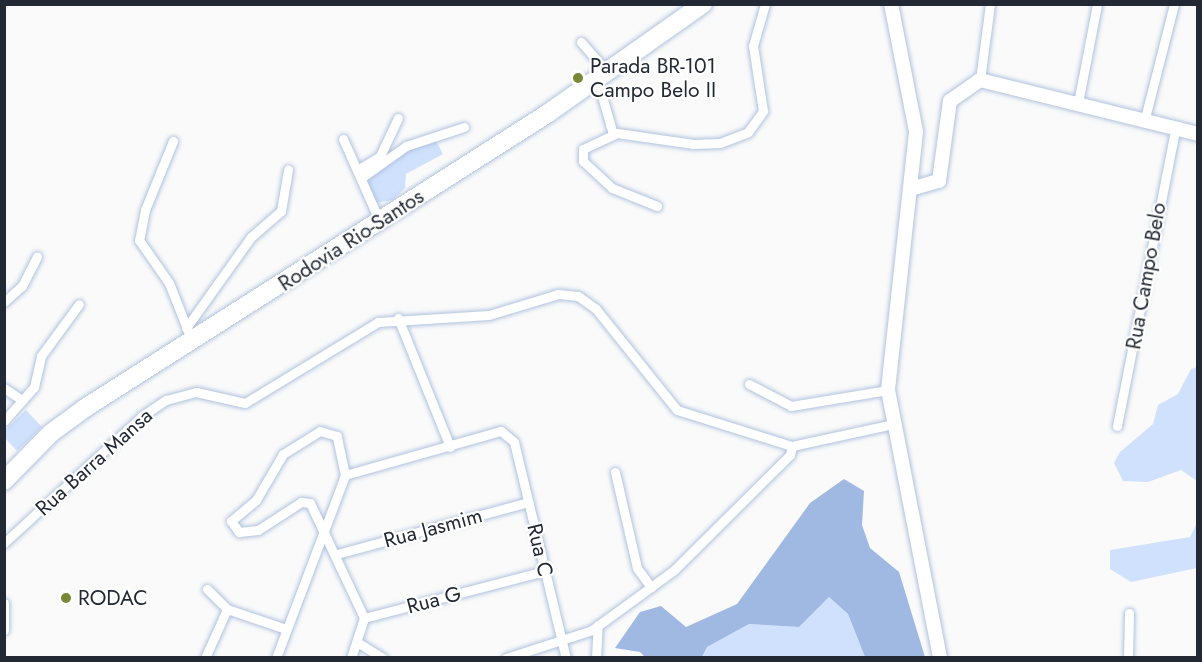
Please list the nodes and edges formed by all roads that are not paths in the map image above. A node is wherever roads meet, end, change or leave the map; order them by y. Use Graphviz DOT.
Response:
graph roads {
  1 [pos="703,4"];
  2 [pos="765,4"];
  3 [pos="891,4"];
  4 [pos="990,4"];
  5 [pos="1096,4"];
  6 [pos="1174,4"];
  7 [pos="581,42"];
  8 [pos="602,75"];
  9 [pos="980,80"];
  10 [pos="1078,103"];
  11 [pos="398,118"];
  12 [pos="1145,118"];
  13 [pos="1176,126"];
  14 [pos="464,127"];
  15 [pos="613,134"];
  16 [pos="1197,134"];
  17 [pos="343,139"];
  18 [pos="173,141"];
  19 [pos="288,170"];
  20 [pos="359,174"];
  21 [pos="914,188"];
  22 [pos="657,206"];
  23 [pos="380,222"];
  24 [pos="37,257"];
  25 [pos="4,302"];
  26 [pos="79,304"];
  27 [pos="398,318"];
  28 [pos="189,334"];
  29 [pos="749,384"];
  30 [pos="4,388"];
  31 [pos="888,390"];
  32 [pos="22,400"];
  33 [pos="4,421"];
  34 [pos="893,424"];
  35 [pos="1116,426"];
  36 [pos="792,446"];
  37 [pos="450,447"];
  38 [pos="615,472"];
  39 [pos="345,475"];
  40 [pos="4,481"];
  41 [pos="528,502"];
  42 [pos="323,530"];
  43 [pos="4,543"];
  44 [pos="337,554"];
  45 [pos="544,571"];
  46 [pos="651,587"];
  47 [pos="207,589"];
  48 [pos="4,603"];
  49 [pos="227,609"];
  50 [pos="1129,613"];
  51 [pos="364,618"];
  52 [pos="598,625"];
  53 [pos="286,629"];
  54 [pos="4,630"];
  55 [pos="357,642"];
  56 [pos="563,643"];
  57 [pos="205,657"];
  58 [pos="276,657"];
  59 [pos="351,657"];
  60 [pos="383,657"];
  61 [pos="506,657"];
  62 [pos="566,657"];
  63 [pos="596,657"];
  64 [pos="939,657"];
  65 [pos="1128,657"];
  1 -- 8 [label="highway, Rodovia Rio-Santos"];
  2 -- 15 [label="street"];
  3 -- 21 [label="main road"];
  4 -- 9 [label="street"];
  5 -- 10 [label="street"];
  6 -- 12 [label="street"];
  7 -- 8 [label="street"];
  8 -- 15 [label="street"];
  8 -- 23 [label="highway, Rodovia Rio-Santos"];
  9 -- 10 [label="main road"];
  9 -- 21 [label="main road"];
  10 -- 12 [label="main road"];
  11 -- 20 [label="street"];
  12 -- 13 [label="main road"];
  13 -- 16 [label="main road"];
  13 -- 35 [label="street, Rua Campo Belo"];
  14 -- 20 [label="street"];
  15 -- 22 [label="street"];
  17 -- 20 [label="street"];
  18 -- 28 [label="street"];
  19 -- 28 [label="street"];
  20 -- 23 [label="street"];
  21 -- 31 [label="main road"];
  23 -- 28 [label="highway, Rodovia Rio-Santos"];
  24 -- 25 [label="street"];
  26 -- 32 [label="street"];
  27 -- 36 [label="street, Rua Barra Mansa"];
  27 -- 37 [label="street"];
  27 -- 43 [label="street, Rua Barra Mansa"];
  28 -- 40 [label="highway, Rodovia Rio-Santos"];
  29 -- 31 [label="street"];
  30 -- 32 [label="street"];
  31 -- 34 [label="main road"];
  32 -- 33 [label="street"];
  34 -- 36 [label="street"];
  34 -- 64 [label="main road"];
  36 -- 46 [label="street"];
  37 -- 39 [label="street"];
  37 -- 41 [label="street, Rua C"];
  38 -- 46 [label="street"];
  39 -- 42 [label="street"];
  39 -- 42 [label="street"];
  41 -- 44 [label="street, Rua Jasmim"];
  41 -- 45 [label="street, Rua C"];
  42 -- 44 [label="street"];
  42 -- 53 [label="street"];
  44 -- 51 [label="street"];
  45 -- 51 [label="street, Rua G"];
  45 -- 56 [label="street, Rua C"];
  46 -- 52 [label="street"];
  47 -- 49 [label="street"];
  48 -- 54 [label="street"];
  49 -- 53 [label="street"];
  49 -- 57 [label="street"];
  50 -- 65 [label="street"];
  51 -- 55 [label="street"];
  52 -- 56 [label="street"];
  52 -- 63 [label="street"];
  53 -- 58 [label="street"];
  55 -- 59 [label="street"];
  55 -- 60 [label="street"];
  56 -- 61 [label="street"];
  56 -- 62 [label="street, Rua C"];
}
